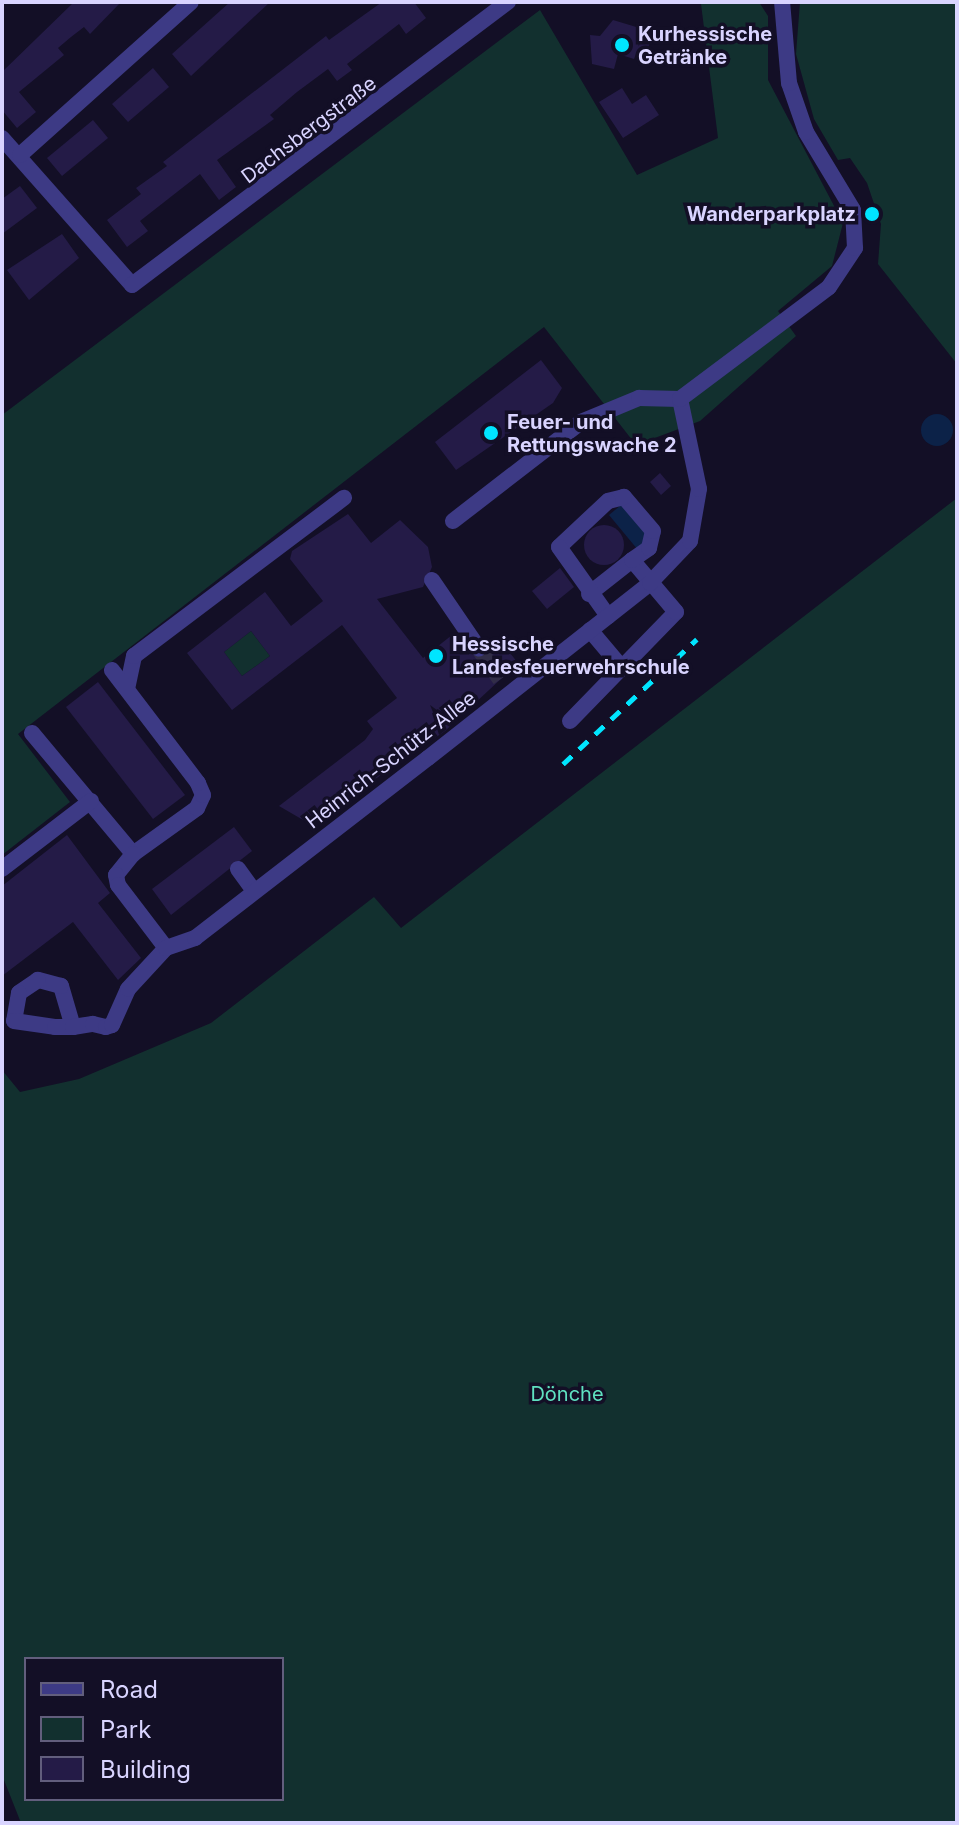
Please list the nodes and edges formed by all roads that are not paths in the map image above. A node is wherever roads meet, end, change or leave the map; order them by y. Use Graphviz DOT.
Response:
graph roads {
  1 [pos="191,2"];
  2 [pos="508,2"];
  3 [pos="782,2"];
  4 [pos="2,138"];
  5 [pos="20,155"];
  6 [pos="680,399"];
  7 [pos="344,498"];
  8 [pos="453,521"];
  9 [pos="632,560"];
  10 [pos="432,580"];
  11 [pos="650,583"];
  12 [pos="589,594"];
  13 [pos="608,616"];
  14 [pos="590,630"];
  15 [pos="479,649"];
  16 [pos="622,668"];
  17 [pos="112,670"];
  18 [pos="127,689"];
  19 [pos="570,721"];
  20 [pos="32,733"];
  21 [pos="91,801"];
  22 [pos="133,854"];
  23 [pos="2,869"];
  24 [pos="238,869"];
  25 [pos="254,891"];
  26 [pos="166,948"];
  27 [pos="8,1019"];
  28 [pos="73,1027"];
  1 -- 5 [label="street"];
  2 -- 5 [label="street, Dachsbergstraße"];
  3 -- 6 [label="street"];
  4 -- 5 [label="street"];
  6 -- 8 [label="street"];
  6 -- 11 [label="street, Heinrich-Schütz-Allee"];
  7 -- 18 [label="street"];
  9 -- 11 [label="street"];
  9 -- 12 [label="street"];
  9 -- 12 [label="street"];
  10 -- 15 [label="street"];
  11 -- 13 [label="street, Heinrich-Schütz-Allee"];
  11 -- 16 [label="street"];
  12 -- 13 [label="street"];
  13 -- 14 [label="street, Heinrich-Schütz-Allee"];
  14 -- 16 [label="street"];
  14 -- 25 [label="street, Heinrich-Schütz-Allee"];
  16 -- 19 [label="street"];
  17 -- 18 [label="street"];
  18 -- 22 [label="street"];
  20 -- 21 [label="street"];
  21 -- 22 [label="street"];
  21 -- 23 [label="street"];
  22 -- 26 [label="street"];
  24 -- 25 [label="street"];
  25 -- 26 [label="street, Heinrich-Schütz-Allee"];
  26 -- 28 [label="street, Heinrich-Schütz-Allee"];
  27 -- 28 [label="street"];
  27 -- 28 [label="street"];
}
